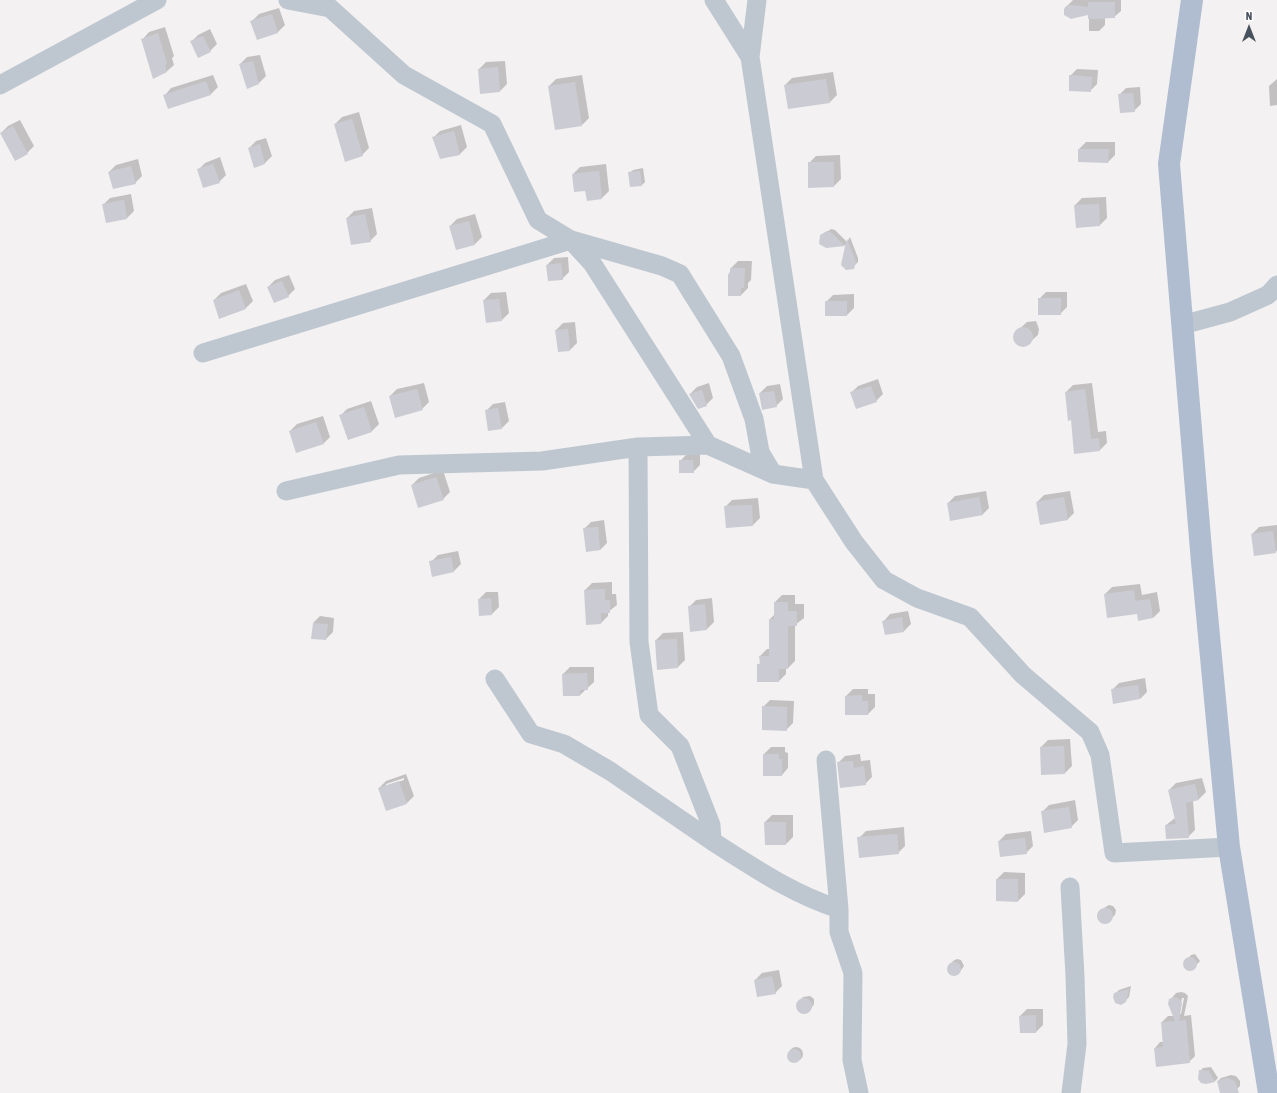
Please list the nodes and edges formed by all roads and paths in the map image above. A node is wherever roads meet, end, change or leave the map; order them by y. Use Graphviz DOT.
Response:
graph roads {
  1 [pos="157,0"];
  2 [pos="288,0"];
  3 [pos="714,0"];
  4 [pos="757,0"];
  5 [pos="1192,0"];
  6 [pos="750,57"];
  7 [pos="0,84"];
  8 [pos="571,240"];
  9 [pos="1277,285"];
  10 [pos="1182,326"];
  11 [pos="203,353"];
  12 [pos="708,445"];
  13 [pos="638,447"];
  14 [pos="773,474"];
  15 [pos="814,480"];
  16 [pos="286,492"];
  17 [pos="494,679"];
  18 [pos="826,760"];
  19 [pos="712,841"];
  20 [pos="1229,847"];
  21 [pos="1070,887"];
  22 [pos="839,909"];
  23 [pos="859,1093"];
  24 [pos="1071,1093"];
  25 [pos="1269,1093"];
  1 -- 7 [label="street"];
  2 -- 8 [label="street"];
  3 -- 6 [label="street"];
  4 -- 6 [label="street"];
  5 -- 10 [label="main road"];
  6 -- 15 [label="street"];
  8 -- 11 [label="street"];
  8 -- 12 [label="street"];
  8 -- 14 [label="street"];
  9 -- 10 [label="street"];
  10 -- 20 [label="main road"];
  12 -- 13 [label="street"];
  12 -- 14 [label="street"];
  13 -- 16 [label="street"];
  13 -- 19 [label="street"];
  14 -- 15 [label="street"];
  15 -- 20 [label="street"];
  17 -- 19 [label="street"];
  18 -- 22 [label="street"];
  19 -- 22 [label="street"];
  20 -- 25 [label="main road"];
  21 -- 24 [label="street"];
  22 -- 23 [label="street"];
}
